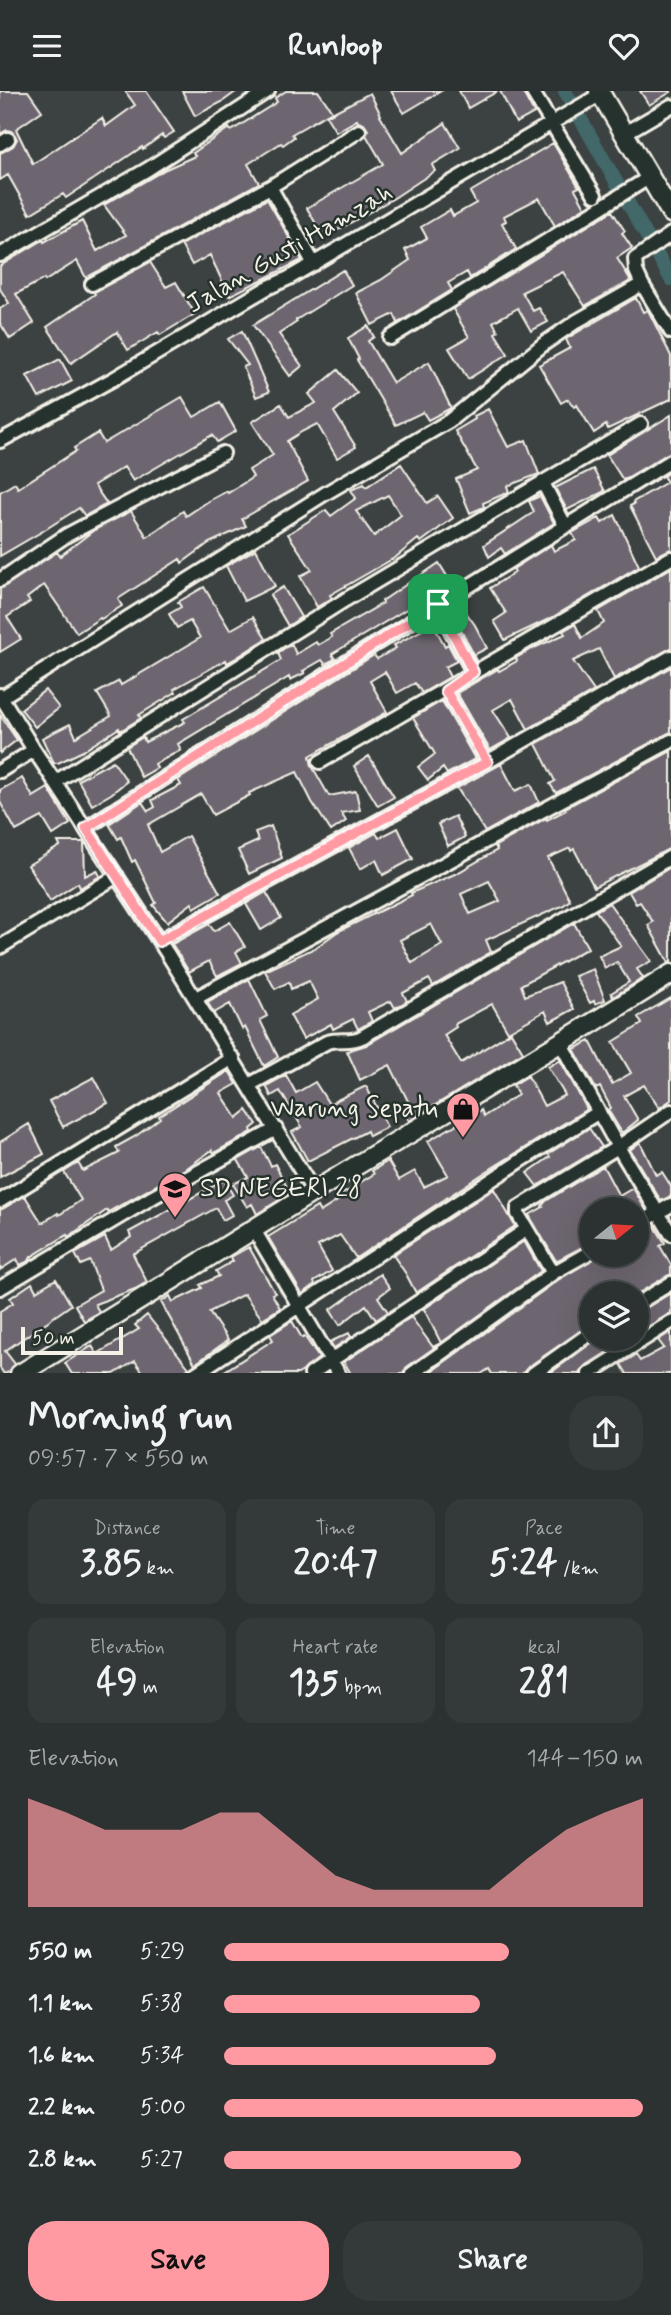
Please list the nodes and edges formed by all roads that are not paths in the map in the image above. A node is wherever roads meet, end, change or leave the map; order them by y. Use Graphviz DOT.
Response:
graph roads {
  1 [pos="268,91"];
  2 [pos="532,91"];
  3 [pos="598,95"];
  4 [pos="671,106"];
  5 [pos="555,120"];
  6 [pos="359,131"];
  7 [pos="625,133"];
  8 [pos="643,181"];
  9 [pos="270,187"];
  10 [pos="666,192"];
  11 [pos="595,195"];
  12 [pos="671,213"];
  13 [pos="669,235"];
  14 [pos="0,255"];
  15 [pos="314,264"];
  16 [pos="92,284"];
  17 [pos="642,284"];
  18 [pos="666,314"];
  19 [pos="671,332"];
  20 [pos="390,338"];
  21 [pos="641,424"];
  22 [pos="0,441"];
  23 [pos="223,453"];
  24 [pos="671,461"];
  25 [pos="543,483"];
  26 [pos="565,525"];
  27 [pos="671,558"];
  28 [pos="0,580"];
  29 [pos="438,604"];
  30 [pos="671,657"];
  31 [pos="473,672"];
  32 [pos="446,691"];
  33 [pos="1,696"];
  34 [pos="671,741"];
  35 [pos="34,751"];
  36 [pos="320,762"];
  37 [pos="487,762"];
  38 [pos="0,771"];
  39 [pos="55,782"];
  40 [pos="86,828"];
  41 [pos="671,857"];
  42 [pos="117,876"];
  43 [pos="159,941"];
  44 [pos="0,947"];
  45 [pos="671,974"];
  46 [pos="196,999"];
  47 [pos="561,1044"];
  48 [pos="233,1058"];
  49 [pos="249,1085"];
  50 [pos="671,1111"];
  51 [pos="599,1112"];
  52 [pos="276,1129"];
  53 [pos="618,1147"];
  54 [pos="314,1192"];
  55 [pos="0,1201"];
  56 [pos="671,1205"];
  57 [pos="657,1214"];
  58 [pos="649,1219"];
  59 [pos="527,1229"];
  60 [pos="254,1230"];
  61 [pos="671,1234"];
  62 [pos="579,1258"];
  63 [pos="553,1273"];
  64 [pos="671,1283"];
  65 [pos="0,1288"];
  66 [pos="649,1297"];
  67 [pos="297,1305"];
  68 [pos="671,1322"];
  69 [pos="579,1341"];
  70 [pos="330,1361"];
  71 [pos="22,1373"];
  72 [pos="196,1373"];
  73 [pos="312,1373"];
  74 [pos="337,1373"];
  75 [pos="413,1373"];
  76 [pos="534,1373"];
  77 [pos="591,1373"];
  1 -- 14 [label="street"];
  2 -- 5 [label="street"];
  3 -- 5 [label="street, Jalan Gusti Hamzah"];
  3 -- 7 [label="street"];
  4 -- 7 [label="street"];
  5 -- 11 [label="street"];
  5 -- 15 [label="street, Jalan Gusti Hamzah"];
  6 -- 9 [label="street"];
  7 -- 8 [label="street"];
  8 -- 10 [label="street"];
  8 -- 20 [label="street"];
  9 -- 15 [label="street"];
  9 -- 16 [label="street"];
  10 -- 12 [label="street"];
  13 -- 17 [label="street"];
  15 -- 22 [label="street, Jalan Gusti Hamzah"];
  17 -- 18 [label="street"];
  17 -- 33 [label="street"];
  18 -- 19 [label="street"];
  21 -- 25 [label="street"];
  23 -- 28 [label="street"];
  24 -- 26 [label="street"];
  25 -- 26 [label="street"];
  25 -- 39 [label="street"];
  26 -- 29 [label="street"];
  27 -- 31 [label="street"];
  29 -- 31 [label="street"];
  29 -- 40 [label="street"];
  30 -- 37 [label="street"];
  31 -- 32 [label="street"];
  32 -- 36 [label="street"];
  32 -- 37 [label="street"];
  33 -- 35 [label="street"];
  34 -- 46 [label="street"];
  35 -- 38 [label="street"];
  35 -- 39 [label="street"];
  37 -- 43 [label="street"];
  39 -- 40 [label="street"];
  40 -- 42 [label="street"];
  41 -- 49 [label="street"];
  42 -- 43 [label="street"];
  42 -- 44 [label="street"];
  43 -- 46 [label="street"];
  45 -- 47 [label="street"];
  46 -- 48 [label="street"];
  47 -- 51 [label="street"];
  47 -- 54 [label="street"];
  48 -- 49 [label="street"];
  48 -- 55 [label="street"];
  49 -- 52 [label="street"];
  50 -- 53 [label="street"];
  51 -- 53 [label="street"];
  51 -- 67 [label="street"];
  52 -- 54 [label="street"];
  52 -- 65 [label="street"];
  53 -- 57 [label="street"];
  53 -- 59 [label="street"];
  54 -- 60 [label="street"];
  56 -- 57 [label="street"];
  57 -- 58 [label="street"];
  57 -- 61 [label="street"];
  59 -- 63 [label="street"];
  59 -- 70 [label="street"];
  60 -- 67 [label="street"];
  60 -- 71 [label="street"];
  62 -- 63 [label="street"];
  63 -- 75 [label="street"];
  64 -- 66 [label="street"];
  67 -- 70 [label="street"];
  67 -- 72 [label="street"];
  68 -- 77 [label="street"];
  69 -- 76 [label="street"];
  70 -- 73 [label="street"];
  70 -- 74 [label="street"];
}
